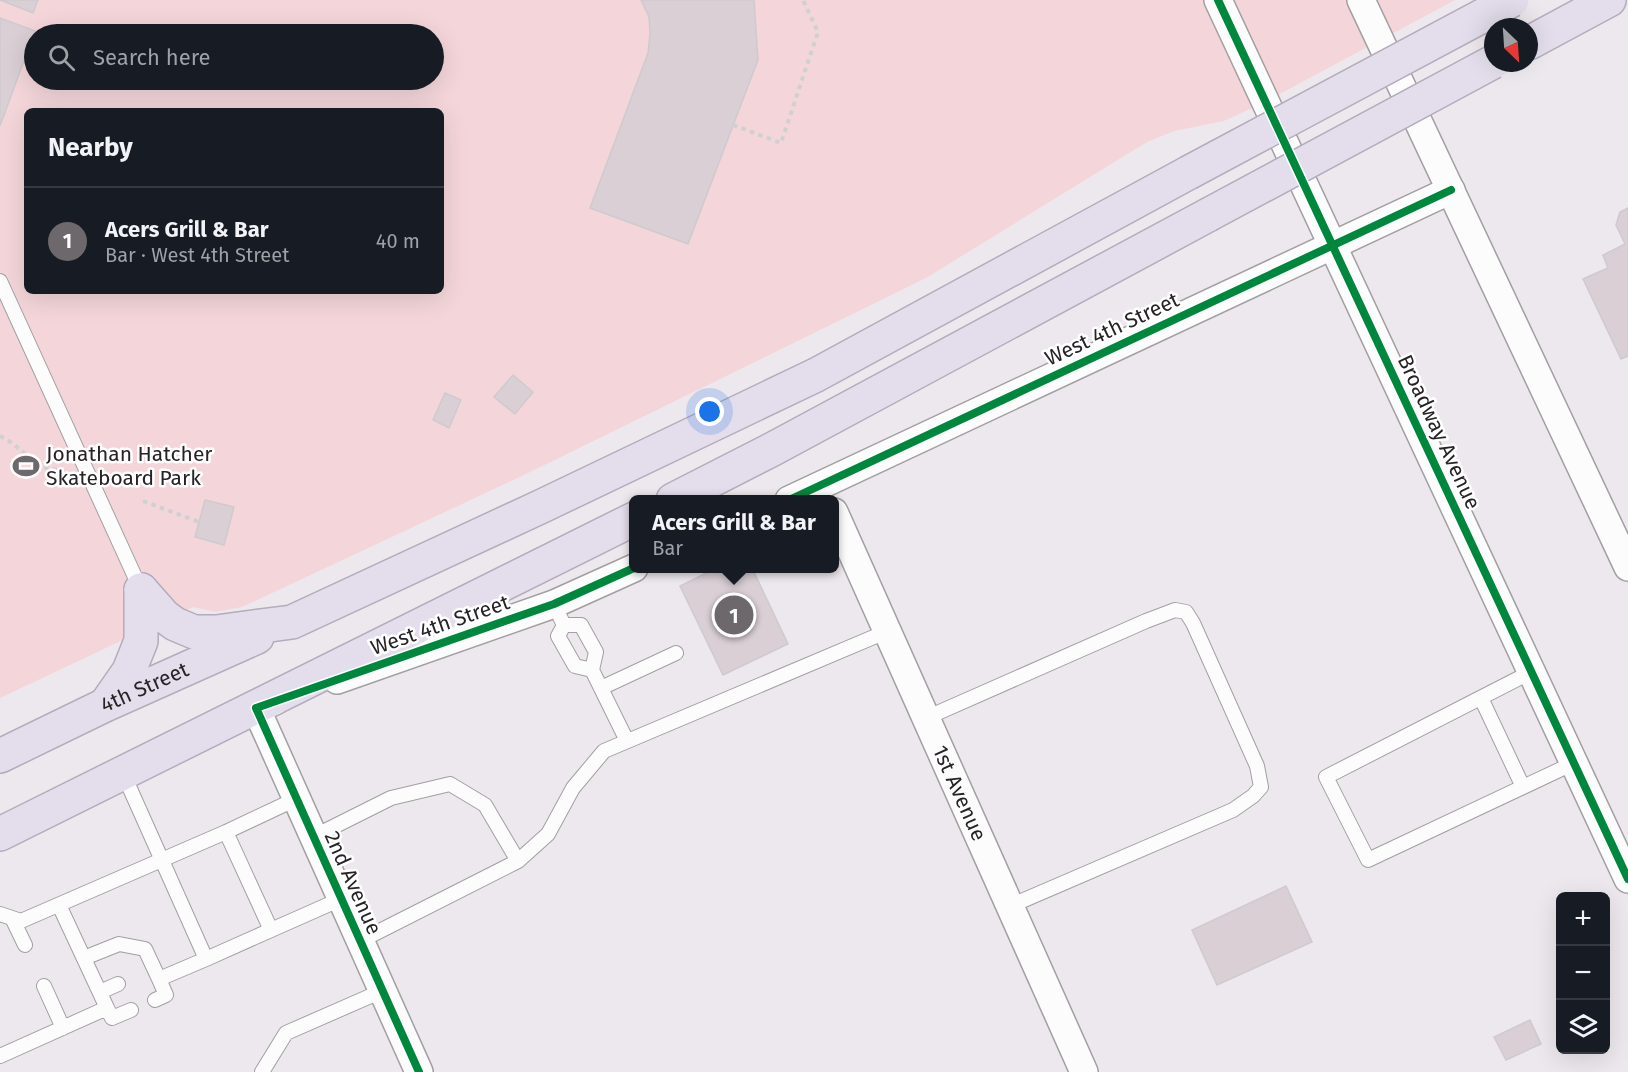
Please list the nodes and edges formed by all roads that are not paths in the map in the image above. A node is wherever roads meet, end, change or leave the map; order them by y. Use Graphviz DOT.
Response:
graph roads {
  1 [pos="1218,0"];
  2 [pos="1361,0"];
  3 [pos="1512,0"];
  4 [pos="1608,0"];
  5 [pos="1538,38"];
  6 [pos="1484,67"];
  7 [pos="1451,190"];
  8 [pos="1332,246"];
  9 [pos="0,281"];
  10 [pos="826,492"];
  11 [pos="683,495"];
  12 [pos="629,521"];
  13 [pos="839,523"];
  14 [pos="1628,567"];
  15 [pos="629,571"];
  16 [pos="141,590"];
  17 [pos="559,614"];
  18 [pos="292,622"];
  19 [pos="888,632"];
  20 [pos="676,653"];
  21 [pos="592,670"];
  22 [pos="1531,672"];
  23 [pos="601,688"];
  24 [pos="1481,698"];
  25 [pos="105,705"];
  26 [pos="256,708"];
  27 [pos="926,718"];
  28 [pos="627,741"];
  29 [pos="0,756"];
  30 [pos="1574,763"];
  31 [pos="123,773"];
  32 [pos="1523,787"];
  33 [pos="296,799"];
  34 [pos="226,832"];
  35 [pos="0,834"];
  36 [pos="313,837"];
  37 [pos="162,860"];
  38 [pos="518,861"];
  39 [pos="1628,879"];
  40 [pos="341,899"];
  41 [pos="59,905"];
  42 [pos="1010,906"];
  43 [pos="6,916"];
  44 [pos="271,930"];
  45 [pos="360,941"];
  46 [pos="25,945"];
  47 [pos="84,958"];
  48 [pos="206,959"];
  49 [pos="152,973"];
  50 [pos="118,984"];
  51 [pos="44,986"];
  52 [pos="382,991"];
  53 [pos="100,992"];
  54 [pos="155,1000"];
  55 [pos="107,1008"];
  56 [pos="130,1010"];
  57 [pos="63,1028"];
  58 [pos="0,1056"];
  59 [pos="262,1072"];
  60 [pos="419,1072"];
  61 [pos="1084,1072"];
  1 -- 8 [label="street, Broadway Avenue"];
  2 -- 7 [label="street"];
  3 -- 18 [label="highway, 4th Street, bridge"];
  4 -- 5 [label="highway"];
  6 -- 11 [label="highway, bridge"];
  7 -- 8 [label="street, West 4th Street"];
  7 -- 14 [label="street"];
  8 -- 10 [label="street, West 4th Street"];
  8 -- 22 [label="street, Broadway Avenue"];
  9 -- 16 [label="lane"];
  12 -- 26 [label="highway"];
  13 -- 19 [label="street, 1st Avenue"];
  15 -- 17 [label="street, West 4th Street"];
  16 -- 18 [label="highway"];
  16 -- 25 [label="highway"];
  17 -- 21 [label="lane"];
  17 -- 21 [label="lane"];
  17 -- 26 [label="street, West 4th Street"];
  18 -- 25 [label="highway, 4th Street"];
  19 -- 27 [label="street, 1st Avenue"];
  19 -- 28 [label="lane"];
  20 -- 23 [label="lane"];
  21 -- 23 [label="lane"];
  22 -- 24 [label="lane"];
  22 -- 30 [label="street, Broadway Avenue"];
  23 -- 28 [label="lane"];
  24 -- 32 [label="lane"];
  24 -- 32 [label="lane"];
  25 -- 29 [label="highway, 4th Street"];
  26 -- 31 [label="highway"];
  26 -- 33 [label="street, 2nd Avenue"];
  27 -- 42 [label="street, 1st Avenue"];
  27 -- 42 [label="lane"];
  28 -- 38 [label="lane"];
  30 -- 32 [label="lane"];
  30 -- 39 [label="street, Broadway Avenue"];
  31 -- 35 [label="highway"];
  31 -- 37 [label="lane"];
  33 -- 34 [label="lane"];
  33 -- 36 [label="street, 2nd Avenue"];
  34 -- 37 [label="lane"];
  34 -- 44 [label="lane"];
  36 -- 38 [label="lane"];
  36 -- 40 [label="street, 2nd Avenue"];
  37 -- 41 [label="lane"];
  37 -- 48 [label="lane"];
  38 -- 45 [label="lane"];
  40 -- 44 [label="lane"];
  40 -- 45 [label="street, 2nd Avenue"];
  41 -- 43 [label="lane"];
  41 -- 47 [label="lane"];
  42 -- 61 [label="street, 1st Avenue"];
  43 -- 46 [label="lane"];
  44 -- 48 [label="lane"];
  45 -- 52 [label="street, 2nd Avenue"];
  47 -- 49 [label="lane"];
  47 -- 53 [label="lane"];
  48 -- 49 [label="lane"];
  49 -- 54 [label="lane"];
  50 -- 53 [label="lane"];
  51 -- 57 [label="lane"];
  52 -- 59 [label="lane"];
  52 -- 60 [label="street, 2nd Avenue"];
  53 -- 55 [label="lane"];
  55 -- 56 [label="lane"];
  55 -- 57 [label="lane"];
  57 -- 58 [label="lane"];
}
